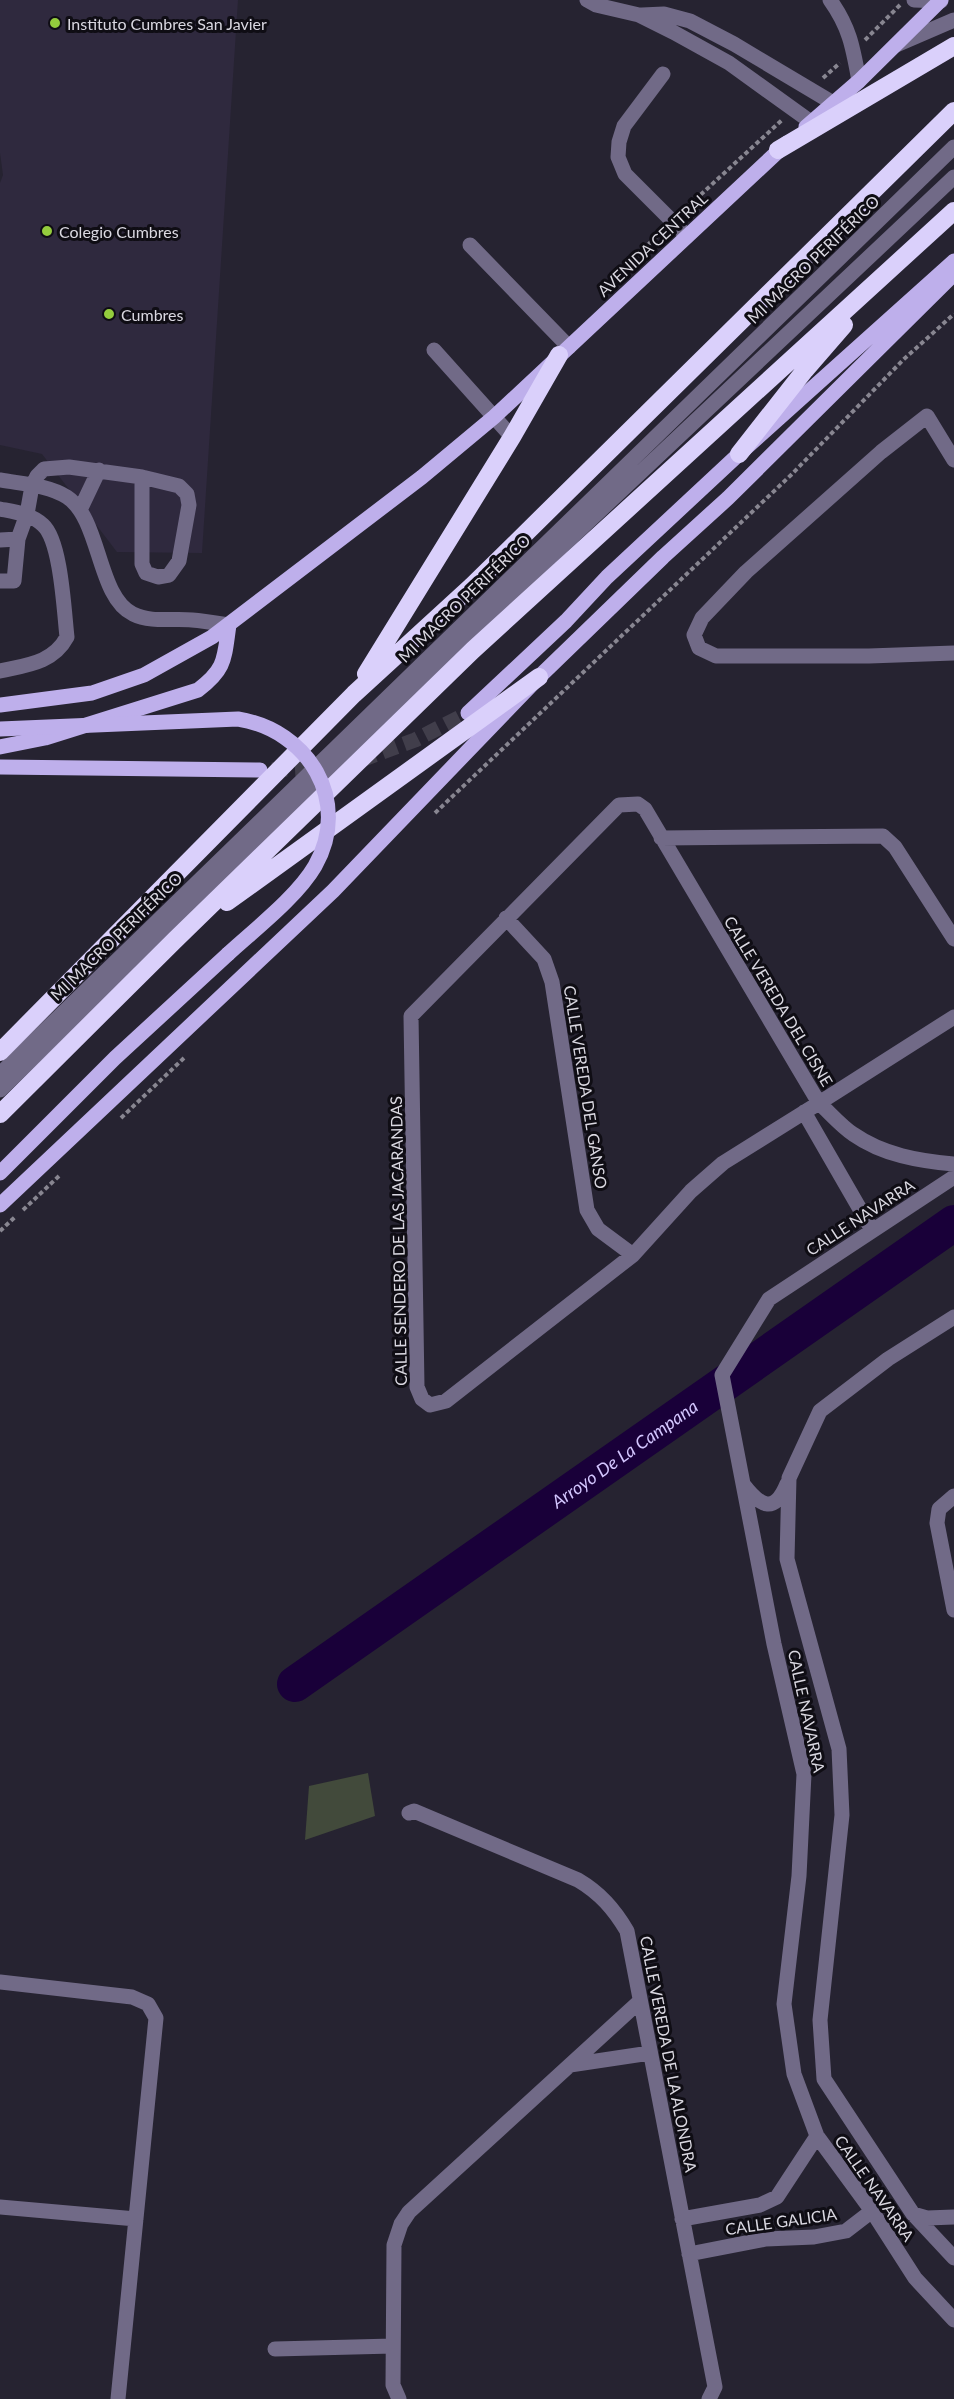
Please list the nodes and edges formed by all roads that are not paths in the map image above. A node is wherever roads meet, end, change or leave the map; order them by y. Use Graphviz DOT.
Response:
graph roads {
  1 [pos="587,0"];
  2 [pos="830,0"];
  3 [pos="914,0"];
  4 [pos="941,0"];
  5 [pos="639,15"];
  6 [pos="954,20"];
  7 [pos="896,45"];
  8 [pos="954,46"];
  9 [pos="663,74"];
  10 [pos="859,81"];
  11 [pos="833,103"];
  12 [pos="954,111"];
  13 [pos="812,122"];
  14 [pos="954,147"];
  15 [pos="778,150"];
  16 [pos="954,177"];
  17 [pos="954,210"];
  18 [pos="939,225"];
  19 [pos="687,236"];
  20 [pos="470,245"];
  21 [pos="954,261"];
  22 [pos="954,274"];
  23 [pos="434,350"];
  24 [pos="564,351"];
  25 [pos="494,417"];
  26 [pos="512,437"];
  27 [pos="739,454"];
  28 [pos="954,460"];
  29 [pos="99,470"];
  30 [pos="142,477"];
  31 [pos="0,480"];
  32 [pos="32,486"];
  33 [pos="0,509"];
  34 [pos="80,510"];
  35 [pos="27,514"];
  36 [pos="18,539"];
  37 [pos="0,540"];
  38 [pos="0,581"];
  39 [pos="229,625"];
  40 [pos="954,653"];
  41 [pos="0,671"];
  42 [pos="539,677"];
  43 [pos="354,694"];
  44 [pos="0,705"];
  45 [pos="468,713"];
  46 [pos="0,729"];
  47 [pos="0,747"];
  48 [pos="0,767"];
  49 [pos="260,770"];
  50 [pos="619,805"];
  51 [pos="661,838"];
  52 [pos="506,918"];
  53 [pos="954,939"];
  54 [pos="175,940"];
  55 [pos="954,1017"];
  56 [pos="0,1052"];
  57 [pos="0,1074"];
  58 [pos="0,1090"];
  59 [pos="819,1103"];
  60 [pos="804,1112"];
  61 [pos="0,1114"];
  62 [pos="954,1164"];
  63 [pos="0,1173"];
  64 [pos="954,1177"];
  65 [pos="0,1204"];
  66 [pos="872,1230"];
  67 [pos="633,1256"];
  68 [pos="954,1317"];
  69 [pos="789,1478"];
  70 [pos="742,1482"];
  71 [pos="954,1496"];
  72 [pos="954,1610"];
  73 [pos="409,1813"];
  74 [pos="0,1982"];
  75 [pos="640,2001"];
  76 [pos="650,2053"];
  77 [pos="570,2065"];
  78 [pos="817,2136"];
  79 [pos="0,2207"];
  80 [pos="872,2211"];
  81 [pos="913,2214"];
  82 [pos="954,2217"];
  83 [pos="136,2219"];
  84 [pos="682,2219"];
  85 [pos="689,2254"];
  86 [pos="954,2258"];
  87 [pos="954,2320"];
  88 [pos="393,2346"];
  89 [pos="275,2349"];
  90 [pos="118,2399"];
  91 [pos="399,2399"];
  92 [pos="710,2399"];
  1 -- 5 [label="street"];
  2 -- 10 [label="street"];
  3 -- 4 [label="street"];
  4 -- 7 [label="main road, AVENIDA CENTRAL"];
  5 -- 11 [label="street"];
  5 -- 13 [label="street"];
  6 -- 7 [label="street"];
  7 -- 10 [label="main road, AVENIDA CENTRAL"];
  8 -- 15 [label="highway"];
  9 -- 19 [label="street"];
  10 -- 11 [label="main road, AVENIDA CENTRAL"];
  11 -- 13 [label="main road, AVENIDA CENTRAL"];
  12 -- 43 [label="highway"];
  13 -- 15 [label="main road, AVENIDA CENTRAL"];
  14 -- 57 [label="street, MI MACRO PERIFÉRICO"];
  15 -- 19 [label="main road, AVENIDA CENTRAL"];
  16 -- 58 [label="street, MI MACRO PERIFÉRICO"];
  17 -- 18 [label="highway"];
  18 -- 27 [label="highway"];
  18 -- 54 [label="highway"];
  19 -- 24 [label="main road, AVENIDA CENTRAL"];
  20 -- 24 [label="street"];
  21 -- 27 [label="main road"];
  22 -- 42 [label="main road"];
  23 -- 25 [label="street"];
  24 -- 25 [label="main road, AVENIDA CENTRAL"];
  24 -- 26 [label="highway"];
  25 -- 26 [label="street"];
  25 -- 39 [label="main road, AVENIDA CENTRAL"];
  26 -- 43 [label="highway"];
  27 -- 45 [label="main road"];
  28 -- 40 [label="street"];
  29 -- 30 [label="street"];
  29 -- 32 [label="street"];
  29 -- 34 [label="street"];
  30 -- 30 [label="street"];
  31 -- 32 [label="street"];
  32 -- 34 [label="street"];
  32 -- 35 [label="street"];
  33 -- 35 [label="street"];
  34 -- 39 [label="street"];
  35 -- 36 [label="street"];
  35 -- 41 [label="street"];
  36 -- 37 [label="street"];
  36 -- 38 [label="street"];
  39 -- 44 [label="main road, AVENIDA CENTRAL"];
  39 -- 47 [label="main road"];
  42 -- 54 [label="highway"];
  42 -- 65 [label="main road"];
  43 -- 56 [label="highway"];
  46 -- 63 [label="main road, bridge"];
  48 -- 49 [label="main road"];
  50 -- 51 [label="street, CALLE VEREDA DEL CISNE"];
  50 -- 52 [label="street, CALLE SENDERO DE LAS JACARANDAS"];
  51 -- 53 [label="street"];
  51 -- 59 [label="street, CALLE VEREDA DEL CISNE"];
  52 -- 67 [label="street, CALLE VEREDA DEL GANSO"];
  52 -- 67 [label="street, CALLE SENDERO DE LAS JACARANDAS"];
  54 -- 61 [label="highway"];
  55 -- 59 [label="street, CALLE SENDERO DE LAS JACARANDAS"];
  59 -- 60 [label="street, CALLE SENDERO DE LAS JACARANDAS"];
  59 -- 62 [label="street, CALLE VEREDA DEL CISNE"];
  60 -- 66 [label="street"];
  60 -- 67 [label="street, CALLE SENDERO DE LAS JACARANDAS"];
  64 -- 66 [label="street, CALLE NAVARRA"];
  66 -- 70 [label="street, CALLE NAVARRA"];
  68 -- 69 [label="street, CALLE NAVARRA"];
  69 -- 70 [label="street"];
  69 -- 81 [label="street, CALLE NAVARRA"];
  70 -- 78 [label="street, CALLE NAVARRA"];
  71 -- 72 [label="street"];
  73 -- 75 [label="street, CALLE VEREDA DE LA ALONDRA"];
  74 -- 83 [label="street"];
  75 -- 76 [label="street, CALLE VEREDA DE LA ALONDRA"];
  75 -- 77 [label="street"];
  76 -- 77 [label="street"];
  76 -- 84 [label="street, CALLE VEREDA DE LA ALONDRA"];
  77 -- 88 [label="street"];
  78 -- 80 [label="street, CALLE NAVARRA"];
  78 -- 84 [label="street, CALLE GALICIA"];
  79 -- 83 [label="street"];
  80 -- 85 [label="street, CALLE GALICIA"];
  80 -- 87 [label="street, CALLE NAVARRA"];
  81 -- 82 [label="street"];
  81 -- 86 [label="street, CALLE NAVARRA"];
  83 -- 90 [label="street"];
  84 -- 85 [label="street, CALLE VEREDA DE LA ALONDRA"];
  85 -- 92 [label="street, CALLE VEREDA DE LA ALONDRA"];
  88 -- 89 [label="street"];
  88 -- 91 [label="street"];
}
